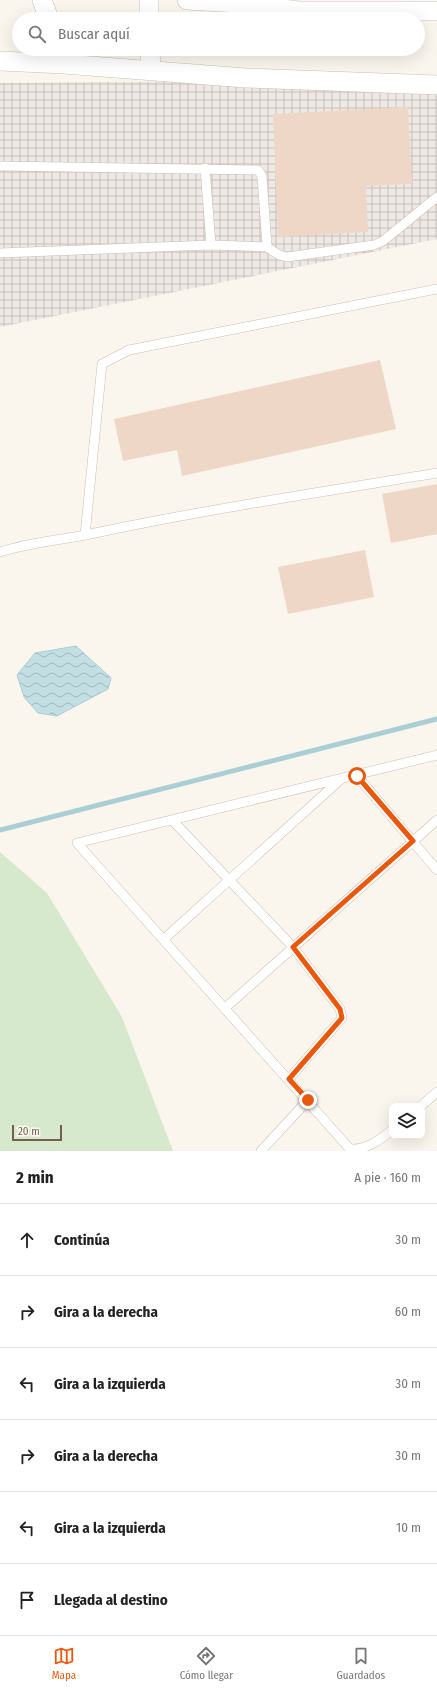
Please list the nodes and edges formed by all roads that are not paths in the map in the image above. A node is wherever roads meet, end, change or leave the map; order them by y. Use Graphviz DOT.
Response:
graph roads {
  1 [pos="42,0"];
  2 [pos="149,0"];
  3 [pos="187,0"];
  4 [pos="298,5"];
  5 [pos="437,11"];
  6 [pos="46,12"];
  7 [pos="150,12"];
  8 [pos="61,56"];
  9 [pos="150,56"];
  10 [pos="0,61"];
  11 [pos="150,70"];
  12 [pos="437,85"];
  13 [pos="0,166"];
  14 [pos="205,168"];
  15 [pos="437,198"];
  16 [pos="211,245"];
  17 [pos="267,247"];
  18 [pos="0,253"];
  19 [pos="437,289"];
  20 [pos="437,473"];
  21 [pos="85,535"];
  22 [pos="0,552"];
  23 [pos="437,755"];
  24 [pos="357,776"];
  25 [pos="341,780"];
  26 [pos="437,820"];
  27 [pos="173,821"];
  28 [pos="413,841"];
  29 [pos="437,870"];
  30 [pos="230,880"];
  31 [pos="164,939"];
  32 [pos="293,947"];
  33 [pos="225,1008"];
  34 [pos="289,1079"];
  35 [pos="437,1092"];
  36 [pos="308,1100"];
  37 [pos="424,1103"];
  38 [pos="389,1133"];
  39 [pos="261,1151"];
  1 -- 6 [label="street"];
  2 -- 7 [label="street"];
  3 -- 4 [label="street"];
  4 -- 5 [label="street"];
  8 -- 10 [label="street"];
  8 -- 11 [label="street"];
  9 -- 11 [label="street"];
  11 -- 12 [label="street"];
  13 -- 14 [label="lane"];
  14 -- 16 [label="lane"];
  14 -- 17 [label="lane"];
  15 -- 17 [label="lane"];
  16 -- 17 [label="lane"];
  16 -- 18 [label="lane"];
  19 -- 21 [label="lane"];
  20 -- 21 [label="lane"];
  21 -- 22 [label="lane"];
  23 -- 24 [label="lane"];
  24 -- 25 [label="lane"];
  24 -- 28 [label="lane"];
  25 -- 27 [label="lane"];
  25 -- 30 [label="lane"];
  26 -- 28 [label="lane"];
  27 -- 30 [label="lane"];
  27 -- 31 [label="lane"];
  28 -- 29 [label="lane"];
  28 -- 32 [label="lane"];
  30 -- 31 [label="lane"];
  30 -- 32 [label="lane"];
  31 -- 33 [label="lane"];
  32 -- 33 [label="lane"];
  32 -- 34 [label="lane"];
  33 -- 34 [label="lane"];
  34 -- 36 [label="lane"];
  35 -- 37 [label="lane"];
  36 -- 38 [label="lane"];
  36 -- 39 [label="lane"];
}
